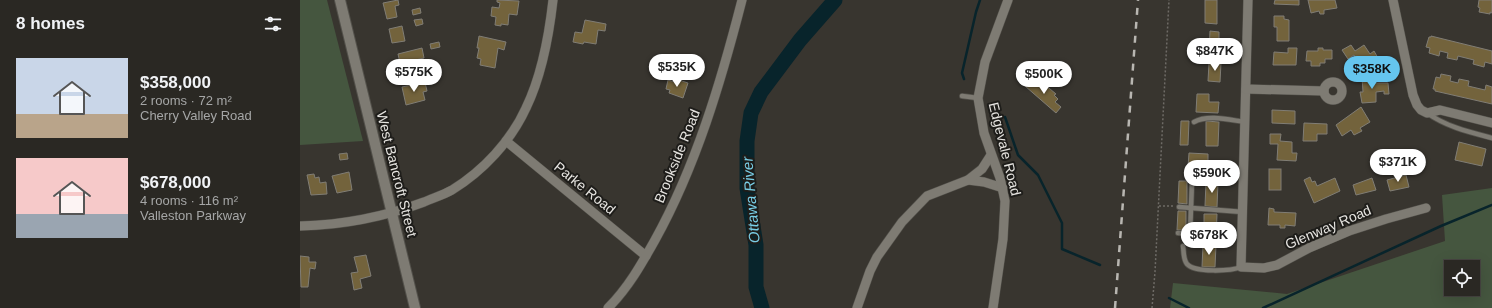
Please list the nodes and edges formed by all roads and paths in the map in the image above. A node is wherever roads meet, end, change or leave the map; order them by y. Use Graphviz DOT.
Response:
graph roads {
  1 [pos="340,0"];
  2 [pos="553,0"];
  3 [pos="742,0"];
  4 [pos="1008,0"];
  5 [pos="1169,0"];
  6 [pos="1248,0"];
  7 [pos="1393,0"];
  8 [pos="1246,89"];
  9 [pos="1324,91"];
  10 [pos="962,96"];
  11 [pos="978,98"];
  12 [pos="1427,113"];
  13 [pos="1194,122"];
  14 [pos="1245,122"];
  15 [pos="1492,123"];
  16 [pos="1492,138"];
  17 [pos="506,141"];
  18 [pos="991,154"];
  19 [pos="968,180"];
  20 [pos="1192,181"];
  21 [pos="1003,188"];
  22 [pos="1158,206"];
  23 [pos="1179,206"];
  24 [pos="1192,208"];
  25 [pos="1426,208"];
  26 [pos="392,212"];
  27 [pos="1243,212"];
  28 [pos="300,226"];
  29 [pos="1178,233"];
  30 [pos="1183,246"];
  31 [pos="646,256"];
  32 [pos="1241,267"];
  33 [pos="415,308"];
  34 [pos="608,308"];
  35 [pos="857,308"];
  36 [pos="993,308"];
  37 [pos="1152,308"];
  1 -- 26 [label="main road, West Bancroft Street"];
  2 -- 17 [label="street"];
  3 -- 31 [label="street, Brookside Road"];
  4 -- 11 [label="street, Edgevale Road"];
  5 -- 22 [label="path"];
  6 -- 8 [label="street"];
  7 -- 12 [label="street"];
  8 -- 9 [label="street"];
  8 -- 14 [label="street"];
  10 -- 11 [label="lane"];
  11 -- 18 [label="street, Edgevale Road"];
  12 -- 15 [label="street"];
  12 -- 16 [label="lane"];
  13 -- 14 [label="lane"];
  14 -- 27 [label="street"];
  17 -- 26 [label="street"];
  17 -- 31 [label="street, Parke Road"];
  18 -- 19 [label="street"];
  18 -- 21 [label="street, Edgevale Road"];
  19 -- 21 [label="street"];
  19 -- 35 [label="street"];
  20 -- 24 [label="lane"];
  21 -- 36 [label="street, Edgevale Road"];
  22 -- 23 [label="path"];
  22 -- 37 [label="path"];
  23 -- 24 [label="lane"];
  24 -- 27 [label="lane"];
  24 -- 29 [label="lane"];
  25 -- 32 [label="street, Glenway Road"];
  26 -- 28 [label="street"];
  26 -- 33 [label="main road, West Bancroft Street"];
  27 -- 32 [label="street"];
  30 -- 32 [label="lane"];
  31 -- 34 [label="street, Brookside Road"];
}
